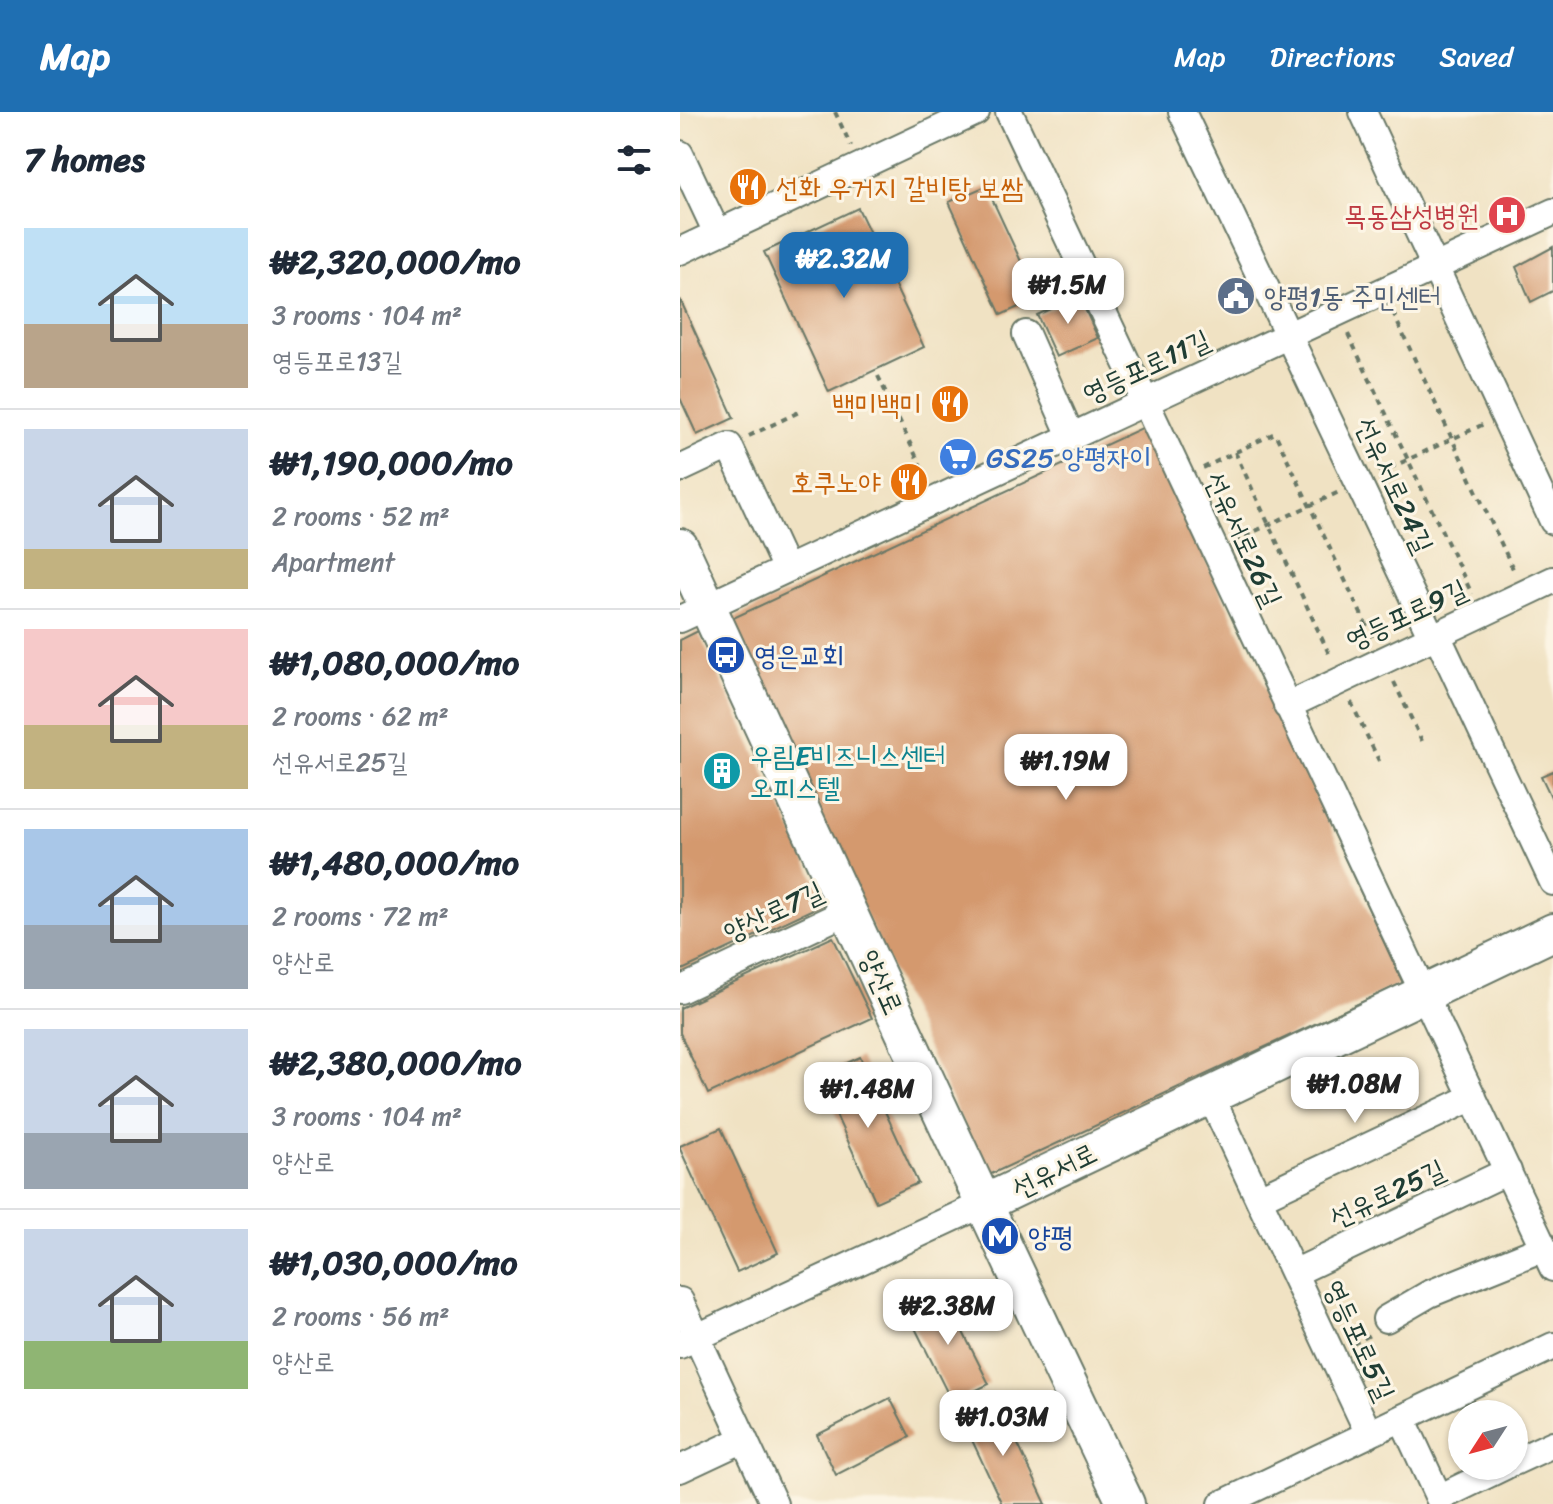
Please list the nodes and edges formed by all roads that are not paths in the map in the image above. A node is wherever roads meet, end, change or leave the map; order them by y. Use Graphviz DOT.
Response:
graph roads {
  1 [pos="976,112"];
  2 [pos="1009,112"];
  3 [pos="1182,112"];
  4 [pos="1363,112"];
  5 [pos="680,154"];
  6 [pos="1553,212"];
  7 [pos="717,233"];
  8 [pos="680,251"];
  9 [pos="1436,266"];
  10 [pos="1026,334"];
  11 [pos="1289,335"];
  12 [pos="1145,402"];
  13 [pos="1071,436"];
  14 [pos="680,469"];
  15 [pos="1553,521"];
  16 [pos="680,547"];
  17 [pos="786,569"];
  18 [pos="1553,580"];
  19 [pos="694,613"];
  20 [pos="1437,635"];
  21 [pos="1287,706"];
  22 [pos="1553,882"];
  23 [pos="850,910"];
  24 [pos="1553,932"];
  25 [pos="680,990"];
  26 [pos="1424,993"];
  27 [pos="1210,1095"];
  28 [pos="1473,1097"];
  29 [pos="1508,1171"];
  30 [pos="1259,1198"];
  31 [pos="983,1204"];
  32 [pos="1548,1258"];
  33 [pos="1294,1273"];
  34 [pos="680,1301"];
  35 [pos="1386,1319"];
  36 [pos="686,1338"];
  37 [pos="1553,1346"];
  38 [pos="1402,1418"];
  39 [pos="1369,1434"];
  40 [pos="744,1439"];
  41 [pos="1553,1444"];
  42 [pos="1528,1456"];
  43 [pos="680,1469"];
  44 [pos="1476,1480"];
  45 [pos="774,1504"];
  46 [pos="1126,1504"];
  47 [pos="1222,1504"];
  1 -- 7 [label="street"];
  2 -- 12 [label="street, 선유서로26길"];
  3 -- 11 [label="street, 선유서로24길"];
  4 -- 9 [label="street"];
  5 -- 7 [label="street"];
  6 -- 9 [label="street, 영등포로11길"];
  7 -- 8 [label="street"];
  9 -- 11 [label="street, 영등포로11길"];
  9 -- 15 [label="street"];
  10 -- 13 [label="street, 영등포로11길"];
  11 -- 12 [label="street, 영등포로11길"];
  11 -- 20 [label="street, 선유서로24길"];
  12 -- 13 [label="street, 영등포로11길"];
  12 -- 21 [label="street, 선유서로26길"];
  13 -- 17 [label="street, 영등포로11길"];
  14 -- 17 [label="street"];
  16 -- 19 [label="street, 양산로"];
  17 -- 19 [label="street, 영등포로11길"];
  18 -- 20 [label="street, 영등포로9길"];
  19 -- 23 [label="street, 양산로"];
  20 -- 21 [label="street, 영등포로9길"];
  20 -- 22 [label="street, 선유서로24길"];
  21 -- 26 [label="street, 선유서로26길"];
  23 -- 25 [label="street, 양산로7길"];
  23 -- 31 [label="street, 양산로"];
  24 -- 26 [label="street, 선유서로"];
  26 -- 27 [label="street, 선유서로"];
  26 -- 28 [label="street"];
  27 -- 30 [label="street"];
  27 -- 31 [label="street, 선유서로"];
  28 -- 29 [label="street"];
  28 -- 30 [label="street"];
  29 -- 32 [label="street"];
  29 -- 33 [label="street, 선유로25길"];
  30 -- 33 [label="street"];
  31 -- 36 [label="street, 선유서로"];
  31 -- 46 [label="street, 양산로"];
  32 -- 35 [label="street"];
  33 -- 39 [label="street, 영등포로5길"];
  34 -- 36 [label="street"];
  36 -- 40 [label="street"];
  37 -- 38 [label="street, 영등포로5길"];
  38 -- 39 [label="street, 영등포로5길"];
  38 -- 44 [label="street, 영등포로5길"];
  39 -- 47 [label="street, 영등포로5길"];
  40 -- 43 [label="street"];
  40 -- 45 [label="street"];
  41 -- 42 [label="street"];
}
